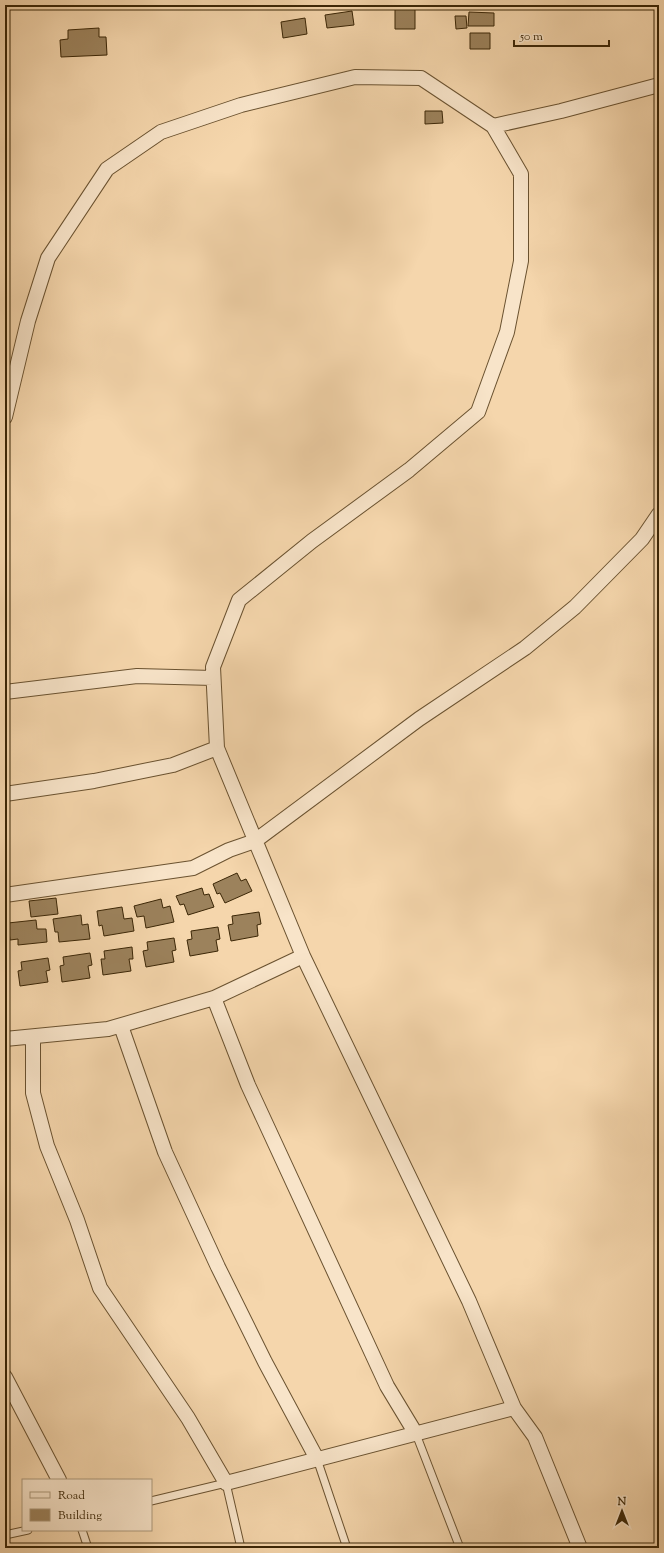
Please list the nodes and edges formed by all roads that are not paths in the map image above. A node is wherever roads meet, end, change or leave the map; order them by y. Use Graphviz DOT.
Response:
graph roads {
  1 [pos="659,85"];
  2 [pos="493,126"];
  3 [pos="5,417"];
  4 [pos="659,514"];
  5 [pos="213,678"];
  6 [pos="5,692"];
  7 [pos="217,748"];
  8 [pos="5,794"];
  9 [pos="255,841"];
  10 [pos="5,894"];
  11 [pos="303,956"];
  12 [pos="214,998"];
  13 [pos="121,1026"];
  14 [pos="33,1038"];
  15 [pos="5,1039"];
  16 [pos="5,1377"];
  17 [pos="514,1408"];
  18 [pos="416,1434"];
  19 [pos="318,1460"];
  20 [pos="58,1479"];
  21 [pos="226,1483"];
  22 [pos="152,1501"];
  23 [pos="23,1531"];
  24 [pos="82,1531"];
  25 [pos="5,1535"];
  26 [pos="88,1548"];
  27 [pos="241,1548"];
  28 [pos="347,1548"];
  29 [pos="460,1548"];
  30 [pos="580,1548"];
  1 -- 2 [label="street"];
  2 -- 3 [label="street"];
  2 -- 5 [label="street"];
  4 -- 9 [label="street"];
  5 -- 6 [label="street"];
  5 -- 7 [label="street"];
  7 -- 8 [label="street"];
  7 -- 9 [label="street"];
  9 -- 10 [label="street"];
  9 -- 11 [label="street"];
  11 -- 12 [label="street"];
  11 -- 17 [label="street"];
  12 -- 13 [label="street"];
  12 -- 18 [label="street"];
  13 -- 14 [label="street"];
  13 -- 19 [label="street"];
  14 -- 15 [label="street"];
  14 -- 21 [label="street"];
  16 -- 20 [label="street"];
  17 -- 18 [label="street"];
  17 -- 30 [label="street"];
  18 -- 19 [label="street"];
  18 -- 29 [label="lane"];
  19 -- 21 [label="street"];
  19 -- 28 [label="lane"];
  21 -- 22 [label="lane"];
  21 -- 27 [label="lane"];
  23 -- 25 [label="lane"];
  24 -- 26 [label="lane"];
}
